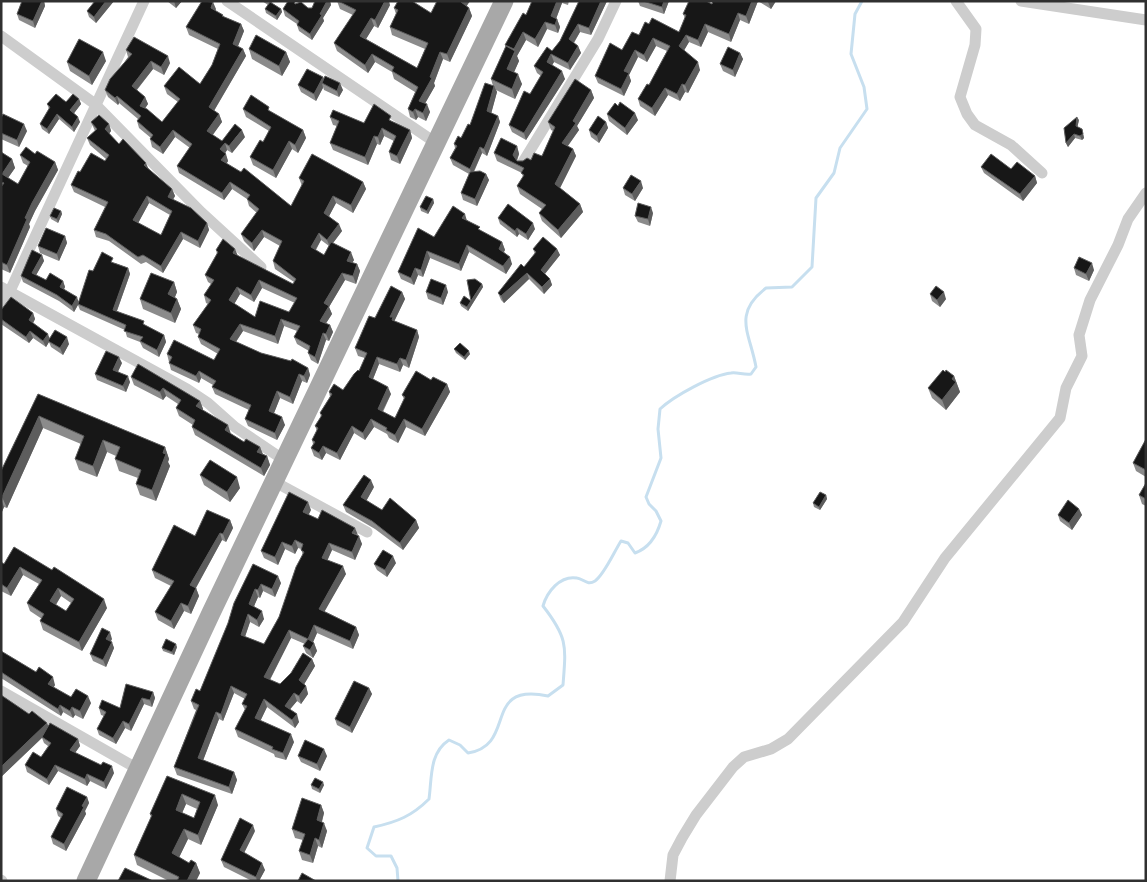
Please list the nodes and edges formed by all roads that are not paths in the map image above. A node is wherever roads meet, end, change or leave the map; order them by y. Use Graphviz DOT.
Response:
graph roads {
  1 [pos="144,1"];
  2 [pos="227,1"];
  3 [pos="504,1"];
  4 [pos="616,1"];
  5 [pos="956,1"];
  6 [pos="1022,1"];
  7 [pos="1146,20"];
  8 [pos="1,36"];
  9 [pos="95,104"];
  10 [pos="436,143"];
  11 [pos="523,162"];
  12 [pos="1042,173"];
  13 [pos="1146,193"];
  14 [pos="261,268"];
  15 [pos="6,289"];
  16 [pos="1,304"];
  17 [pos="284,460"];
  18 [pos="275,482"];
  19 [pos="367,532"];
  20 [pos="1,692"];
  21 [pos="138,769"];
  22 [pos="86,881"];
  23 [pos="670,881"];
  1 -- 9 [label="street"];
  2 -- 10 [label="street"];
  3 -- 10 [label="main road"];
  4 -- 11 [label="street"];
  5 -- 12 [label="street"];
  6 -- 7 [label="street"];
  8 -- 9 [label="street"];
  9 -- 14 [label="street"];
  9 -- 15 [label="street"];
  10 -- 17 [label="main road"];
  13 -- 23 [label="street"];
  15 -- 16 [label="street"];
  15 -- 17 [label="street"];
  17 -- 18 [label="main road"];
  18 -- 19 [label="street"];
  18 -- 21 [label="main road"];
  20 -- 21 [label="street"];
  21 -- 22 [label="main road"];
}
